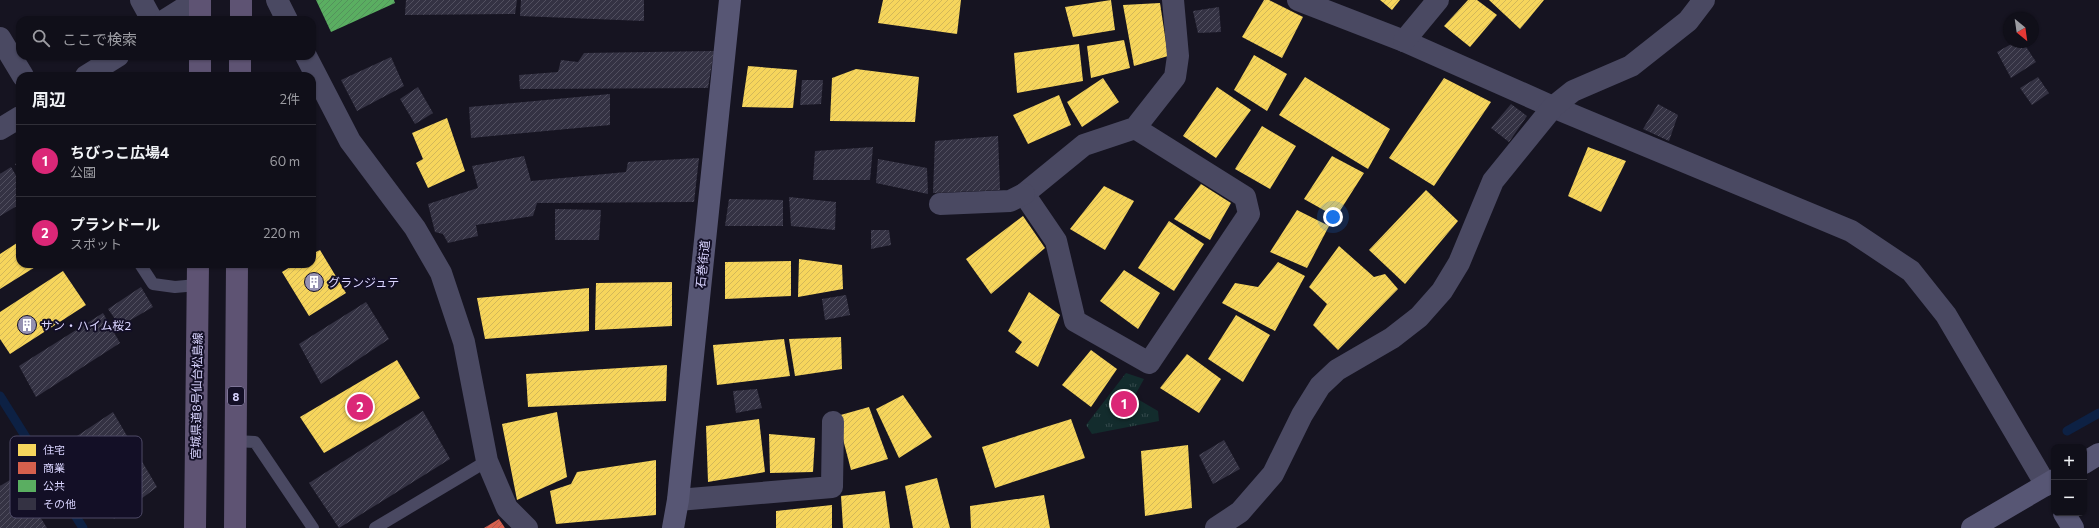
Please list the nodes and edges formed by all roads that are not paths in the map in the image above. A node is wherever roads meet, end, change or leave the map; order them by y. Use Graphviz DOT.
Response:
graph roads {
  1 [pos="141,0"];
  2 [pos="197,0"];
  3 [pos="200,0"];
  4 [pos="241,0"];
  5 [pos="277,0"];
  6 [pos="730,0"];
  7 [pos="1173,0"];
  8 [pos="1298,0"];
  9 [pos="1438,0"];
  10 [pos="1704,0"];
  11 [pos="150,16"];
  12 [pos="171,16"];
  13 [pos="200,16"];
  14 [pos="241,16"];
  15 [pos="285,16"];
  16 [pos="0,38"];
  17 [pos="1404,41"];
  18 [pos="112,60"];
  19 [pos="200,60"];
  20 [pos="240,60"];
  21 [pos="308,60"];
  22 [pos="21,72"];
  23 [pos="92,72"];
  24 [pos="200,72"];
  25 [pos="240,72"];
  26 [pos="314,72"];
  27 [pos="316,75"];
  28 [pos="1553,107"];
  29 [pos="16,119"];
  30 [pos="1135,128"];
  31 [pos="0,129"];
  32 [pos="1024,194"];
  33 [pos="940,204"];
  34 [pos="143,268"];
  35 [pos="198,268"];
  36 [pos="238,268"];
  37 [pos="197,285"];
  38 [pos="833,422"];
  39 [pos="235,441"];
  40 [pos="2099,454"];
  41 [pos="487,461"];
  42 [pos="2087,461"];
  43 [pos="2051,487"];
  44 [pos="678,500"];
  45 [pos="2066,516"];
  46 [pos="195,528"];
  47 [pos="235,528"];
  48 [pos="313,528"];
  49 [pos="374,528"];
  50 [pos="527,528"];
  51 [pos="673,528"];
  52 [pos="1216,528"];
  53 [pos="1972,528"];
  54 [pos="2073,528"];
  1 -- 11 [label="street"];
  2 -- 12 [label="street"];
  3 -- 13 [label="main road"];
  4 -- 14 [label="main road"];
  5 -- 15 [label="street"];
  6 -- 44 [label="street, 石巻街道"];
  7 -- 30 [label="street"];
  8 -- 17 [label="street"];
  9 -- 17 [label="street"];
  10 -- 28 [label="street"];
  16 -- 22 [label="street"];
  17 -- 28 [label="street"];
  18 -- 23 [label="street"];
  19 -- 24 [label="main road"];
  20 -- 25 [label="main road"];
  21 -- 26 [label="street"];
  27 -- 41 [label="street"];
  28 -- 43 [label="street"];
  28 -- 52 [label="street"];
  29 -- 31 [label="street"];
  30 -- 32 [label="street"];
  30 -- 32 [label="street"];
  32 -- 33 [label="street"];
  34 -- 37 [label="lane"];
  35 -- 37 [label="main road, 宮城県道8号仙台松島線"];
  36 -- 39 [label="main road, 8"];
  37 -- 46 [label="main road, 宮城県道8号仙台松島線"];
  38 -- 44 [label="street"];
  39 -- 47 [label="main road, 8"];
  39 -- 48 [label="lane"];
  40 -- 42 [label="street"];
  41 -- 49 [label="lane"];
  41 -- 50 [label="street"];
  43 -- 53 [label="street"];
  44 -- 51 [label="street, 石巻街道"];
  45 -- 54 [label="street"];
}
